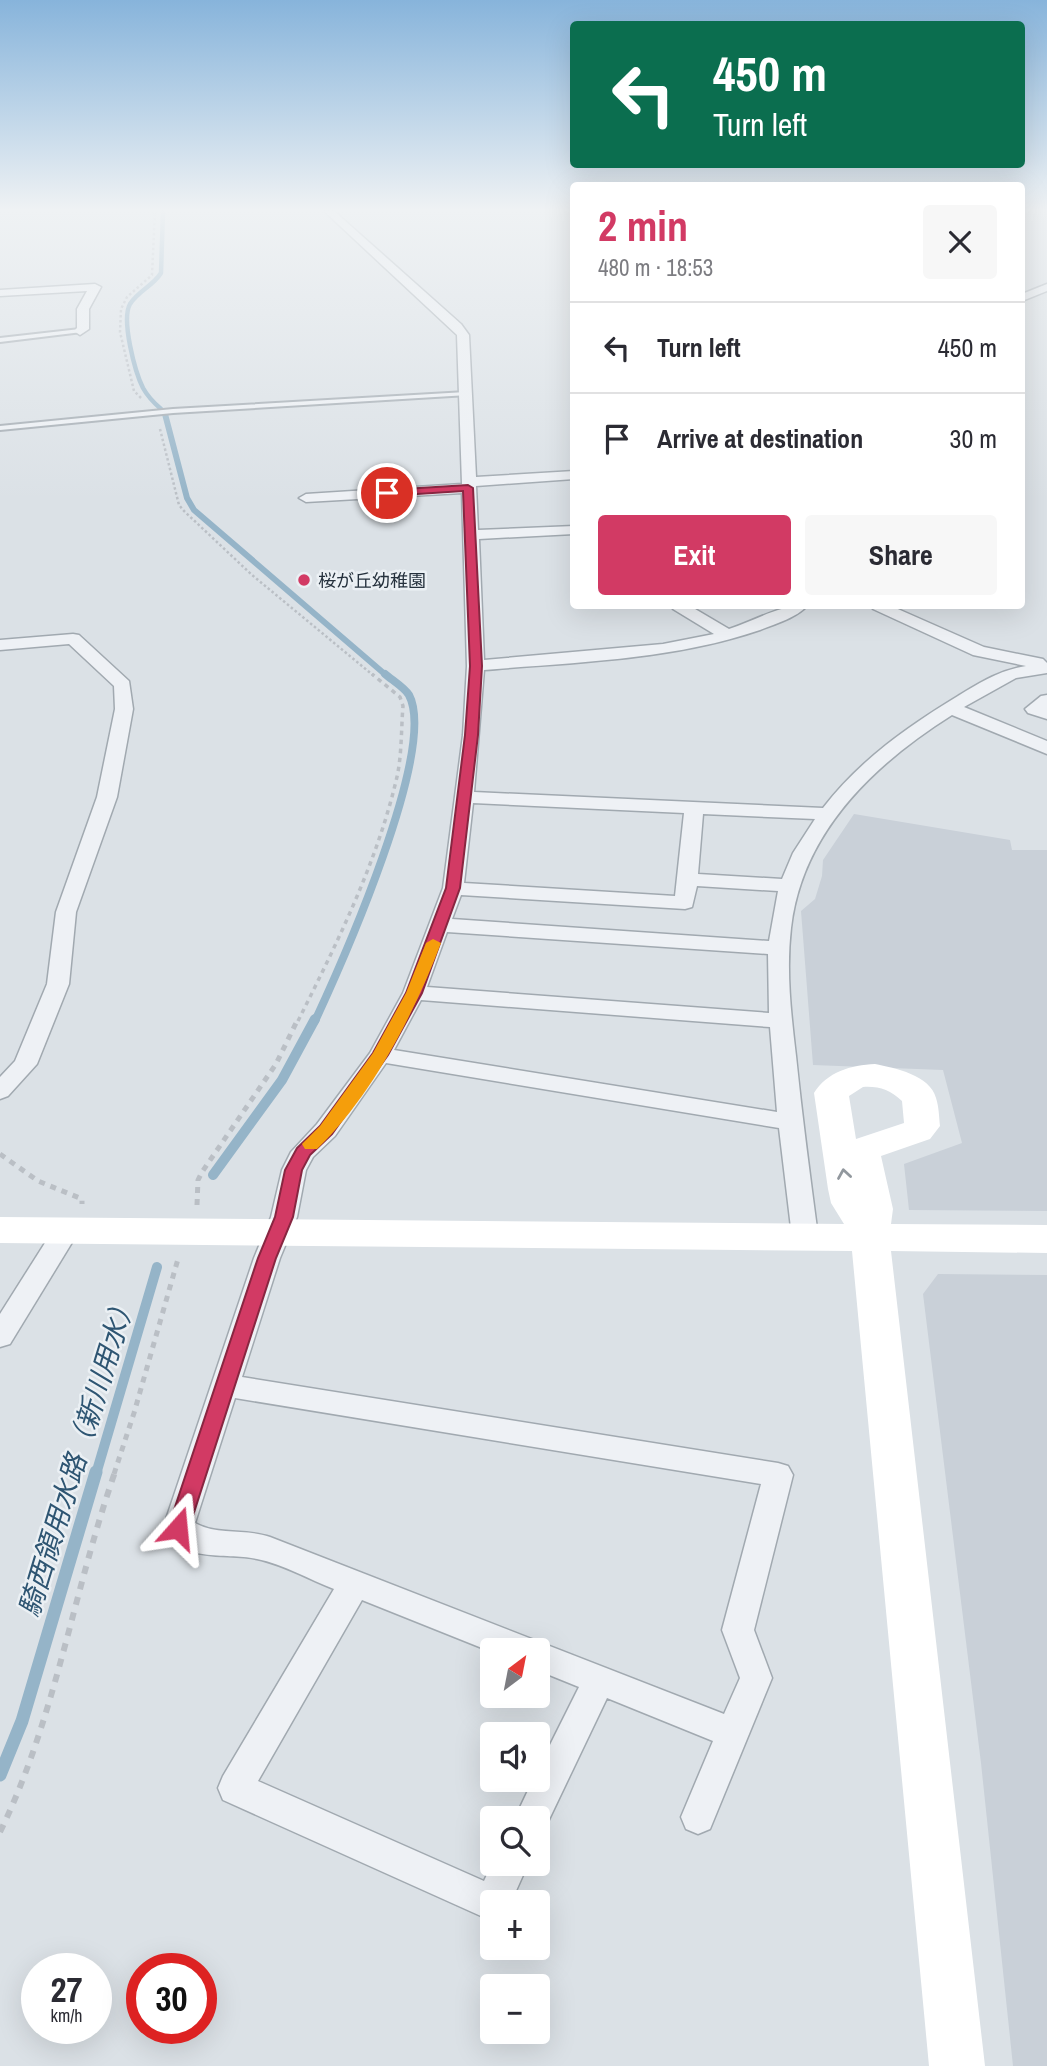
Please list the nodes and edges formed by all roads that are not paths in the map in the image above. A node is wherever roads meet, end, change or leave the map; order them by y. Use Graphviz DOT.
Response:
graph roads {
  1 [pos="84,307"];
  2 [pos="435,307"];
  3 [pos="79,331"];
  4 [pos="0,340"];
  5 [pos="466,394"];
  6 [pos="0,428"];
  7 [pos="570,475"];
  8 [pos="468,485"];
  9 [pos="306,498"];
  10 [pos="570,530"];
  11 [pos="470,536"];
  12 [pos="684,609"];
  13 [pos="793,609"];
  14 [pos="886,609"];
  15 [pos="728,636"];
  16 [pos="0,645"];
  17 [pos="476,666"];
  18 [pos="1047,667"];
  19 [pos="1047,701"];
  20 [pos="951,708"];
  21 [pos="1047,714"];
  22 [pos="1047,748"];
  23 [pos="464,797"];
  24 [pos="694,808"];
  25 [pos="828,814"];
  26 [pos="687,879"];
  27 [pos="789,886"];
  28 [pos="453,888"];
  29 [pos="440,925"];
  30 [pos="777,947"];
  31 [pos="414,993"];
  32 [pos="780,1021"];
  33 [pos="380,1055"];
  34 [pos="0,1091"];
  35 [pos="790,1122"];
  36 [pos="74,1221"];
  37 [pos="0,1230"];
  38 [pos="278,1232"];
  39 [pos="806,1236"];
  40 [pos="870,1236"];
  41 [pos="1047,1239"];
  42 [pos="0,1337"];
  43 [pos="224,1385"];
  44 [pos="355,1583"];
  45 [pos="494,1638"];
  46 [pos="550,1661"];
  47 [pos="599,1680"];
  48 [pos="733,1733"];
  49 [pos="538,1806"];
  50 [pos="698,1817"];
  51 [pos="504,1876"];
  52 [pos="957,2066"];
  1 -- 3 [label="street"];
  2 -- 5 [label="street"];
  3 -- 4 [label="lane"];
  5 -- 6 [label="lane"];
  5 -- 8 [label="street"];
  7 -- 8 [label="street"];
  8 -- 9 [label="street"];
  8 -- 11 [label="street"];
  10 -- 11 [label="street"];
  11 -- 17 [label="street"];
  12 -- 15 [label="street"];
  13 -- 15 [label="street"];
  14 -- 18 [label="street"];
  15 -- 17 [label="street"];
  16 -- 34 [label="street"];
  17 -- 23 [label="street"];
  18 -- 20 [label="street"];
  19 -- 21 [label="street"];
  20 -- 22 [label="street"];
  20 -- 25 [label="street"];
  23 -- 24 [label="street"];
  23 -- 28 [label="street"];
  24 -- 25 [label="street"];
  24 -- 26 [label="street"];
  25 -- 27 [label="street"];
  26 -- 27 [label="street"];
  26 -- 28 [label="street"];
  27 -- 30 [label="street"];
  28 -- 29 [label="street"];
  29 -- 30 [label="street"];
  29 -- 31 [label="street"];
  30 -- 32 [label="street"];
  31 -- 32 [label="street"];
  31 -- 33 [label="street"];
  32 -- 35 [label="street"];
  33 -- 35 [label="street"];
  33 -- 38 [label="street"];
  35 -- 39 [label="street"];
  36 -- 37 [label="street"];
  36 -- 38 [label="street"];
  36 -- 42 [label="street"];
  38 -- 39 [label="street"];
  38 -- 43 [label="street"];
  39 -- 40 [label="street"];
  40 -- 41 [label="street"];
  40 -- 52 [label="street"];
  43 -- 44 [label="street"];
  43 -- 48 [label="street"];
  44 -- 45 [label="street"];
  44 -- 51 [label="street"];
  46 -- 47 [label="street"];
  47 -- 48 [label="street"];
  47 -- 49 [label="street"];
  48 -- 50 [label="street"];
}
